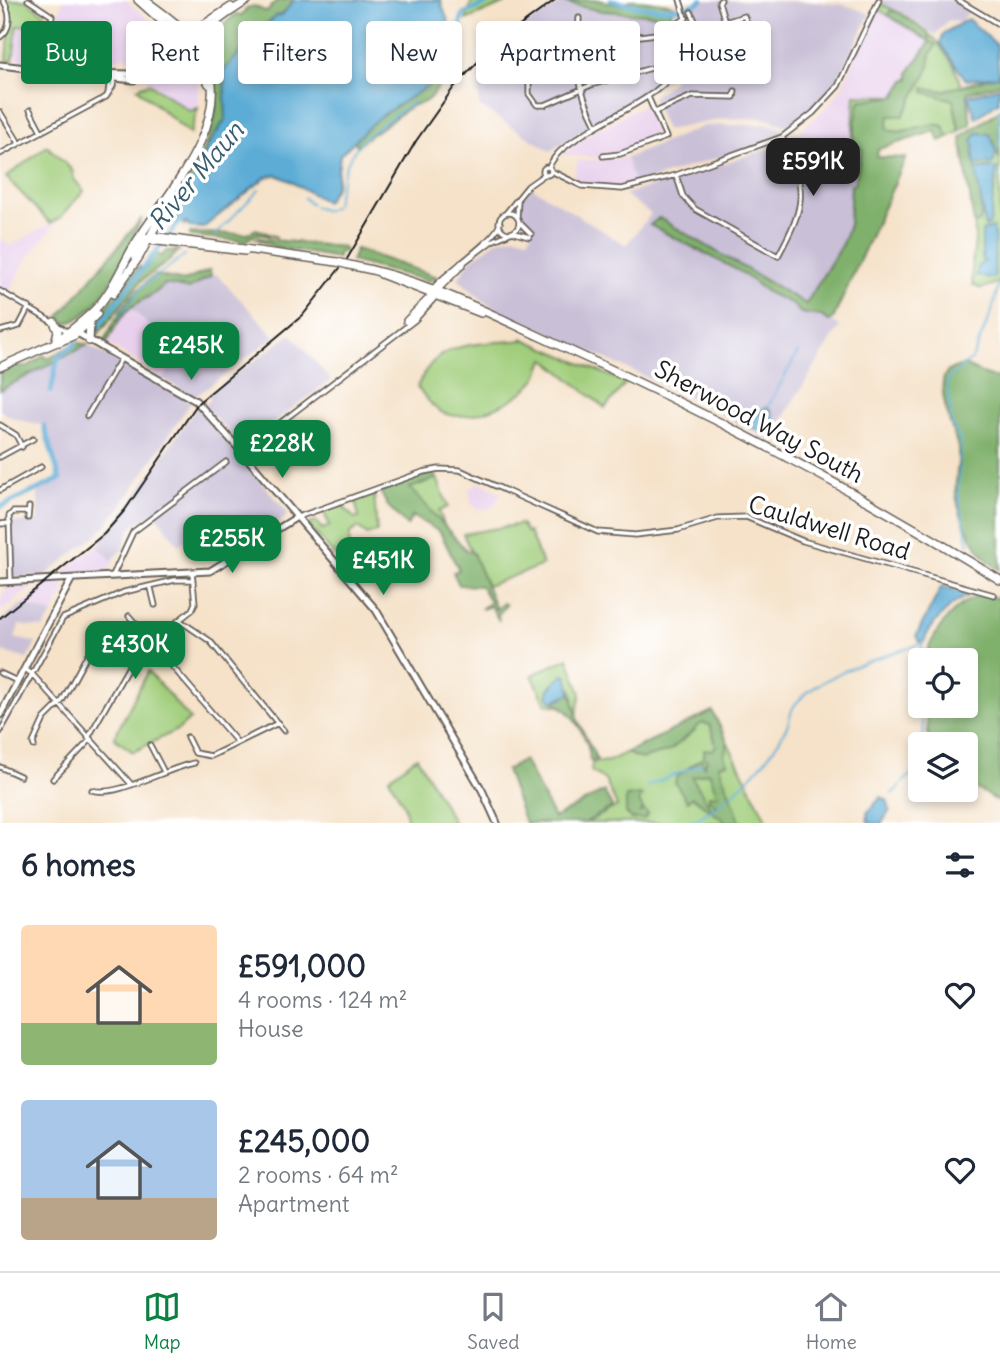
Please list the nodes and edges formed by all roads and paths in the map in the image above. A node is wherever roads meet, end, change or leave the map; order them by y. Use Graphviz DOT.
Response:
graph roads {
  1 [pos="3,0"];
  2 [pos="28,0"];
  3 [pos="138,0"];
  4 [pos="145,0"];
  5 [pos="240,0"];
  6 [pos="247,0"];
  7 [pos="680,0"];
  8 [pos="721,0"];
  9 [pos="879,0"];
  10 [pos="958,0"];
  11 [pos="155,7"];
  12 [pos="691,12"];
  13 [pos="224,18"];
  14 [pos="579,18"];
  15 [pos="686,18"];
  16 [pos="51,21"];
  17 [pos="162,21"];
  18 [pos="169,21"];
  19 [pos="171,21"];
  20 [pos="208,21"];
  21 [pos="219,21"];
  22 [pos="220,21"];
  23 [pos="686,21"];
  24 [pos="695,21"];
  25 [pos="725,21"];
  26 [pos="728,21"];
  27 [pos="746,21"];
  28 [pos="1000,26"];
  29 [pos="640,36"];
  30 [pos="0,37"];
  31 [pos="0,65"];
  32 [pos="21,67"];
  33 [pos="654,67"];
  34 [pos="126,74"];
  35 [pos="112,76"];
  36 [pos="126,79"];
  37 [pos="110,84"];
  38 [pos="209,84"];
  39 [pos="210,84"];
  40 [pos="528,84"];
  41 [pos="661,84"];
  42 [pos="211,89"];
  43 [pos="580,90"];
  44 [pos="735,91"];
  45 [pos="648,96"];
  46 [pos="30,110"];
  47 [pos="0,112"];
  48 [pos="655,112"];
  49 [pos="596,125"];
  50 [pos="41,131"];
  51 [pos="782,137"];
  52 [pos="19,143"];
  53 [pos="0,154"];
  54 [pos="603,156"];
  55 [pos="550,169"];
  56 [pos="676,175"];
  57 [pos="180,177"];
  58 [pos="518,198"];
  59 [pos="504,215"];
  60 [pos="518,219"];
  61 [pos="499,223"];
  62 [pos="146,227"];
  63 [pos="511,233"];
  64 [pos="158,239"];
  65 [pos="462,264"];
  66 [pos="368,268"];
  67 [pos="119,276"];
  68 [pos="0,291"];
  69 [pos="435,292"];
  70 [pos="29,307"];
  71 [pos="491,316"];
  72 [pos="90,321"];
  73 [pos="407,321"];
  74 [pos="57,324"];
  75 [pos="0,331"];
  76 [pos="399,331"];
  77 [pos="73,332"];
  78 [pos="88,340"];
  79 [pos="55,343"];
  80 [pos="121,359"];
  81 [pos="0,367"];
  82 [pos="87,416"];
  83 [pos="0,425"];
  84 [pos="33,439"];
  85 [pos="22,447"];
  86 [pos="242,452"];
  87 [pos="0,457"];
  88 [pos="226,462"];
  89 [pos="40,469"];
  90 [pos="0,490"];
  91 [pos="29,512"];
  92 [pos="297,517"];
  93 [pos="10,521"];
  94 [pos="0,524"];
  95 [pos="192,572"];
  96 [pos="113,575"];
  97 [pos="71,580"];
  98 [pos="193,580"];
  99 [pos="1000,580"];
  100 [pos="0,582"];
  101 [pos="11,582"];
  102 [pos="151,588"];
  103 [pos="994,595"];
  104 [pos="155,605"];
  105 [pos="129,616"];
  106 [pos="179,620"];
  107 [pos="117,632"];
  108 [pos="150,641"];
  109 [pos="90,650"];
  110 [pos="136,654"];
  111 [pos="25,669"];
  112 [pos="0,673"];
  113 [pos="32,674"];
  114 [pos="18,681"];
  115 [pos="59,704"];
  116 [pos="0,715"];
  117 [pos="278,723"];
  118 [pos="284,731"];
  119 [pos="0,732"];
  120 [pos="187,737"];
  121 [pos="89,739"];
  122 [pos="237,742"];
  123 [pos="150,745"];
  124 [pos="34,746"];
  125 [pos="194,763"];
  126 [pos="0,766"];
  127 [pos="163,770"];
  128 [pos="20,776"];
  129 [pos="53,779"];
  130 [pos="131,784"];
  131 [pos="92,790"];
  132 [pos="497,823"];
  1 -- 30 [label="street"];
  2 -- 16 [label="street"];
  3 -- 17 [label="highway"];
  4 -- 11 [label="highway"];
  5 -- 20 [label="highway"];
  6 -- 13 [label="highway"];
  7 -- 15 [label="street"];
  8 -- 25 [label="street"];
  9 -- 51 [label="street"];
  10 -- 28 [label="street"];
  11 -- 18 [label="highway"];
  11 -- 19 [label="highway"];
  12 -- 24 [label="street"];
  13 -- 21 [label="highway"];
  13 -- 22 [label="highway"];
  14 -- 43 [label="street"];
  15 -- 23 [label="street"];
  15 -- 29 [label="street"];
  26 -- 27 [label="street"];
  31 -- 32 [label="main road"];
  33 -- 43 [label="street"];
  34 -- 35 [label="main road"];
  35 -- 36 [label="main road"];
  37 -- 50 [label="street"];
  38 -- 42 [label="highway"];
  39 -- 42 [label="highway"];
  40 -- 43 [label="street"];
  41 -- 45 [label="street"];
  42 -- 57 [label="highway"];
  43 -- 49 [label="street"];
  44 -- 48 [label="street"];
  45 -- 48 [label="street"];
  45 -- 49 [label="street"];
  46 -- 50 [label="street"];
  47 -- 52 [label="street"];
  48 -- 54 [label="street"];
  49 -- 55 [label="street"];
  50 -- 52 [label="street"];
  51 -- 56 [label="street"];
  51 -- 56 [label="street"];
  52 -- 53 [label="street"];
  55 -- 56 [label="street"];
  55 -- 58 [label="street"];
  57 -- 62 [label="highway"];
  57 -- 64 [label="highway"];
  58 -- 59 [label="street"];
  58 -- 60 [label="street"];
  59 -- 60 [label="street"];
  59 -- 61 [label="street"];
  60 -- 63 [label="street"];
  60 -- 63 [label="street"];
  61 -- 63 [label="street"];
  61 -- 69 [label="street"];
  62 -- 64 [label="highway"];
  62 -- 67 [label="highway"];
  63 -- 65 [label="street"];
  64 -- 66 [label="highway, Sherwood Way South, bridge"];
  64 -- 67 [label="highway"];
  64 -- 72 [label="highway"];
  65 -- 69 [label="highway"];
  66 -- 69 [label="highway, Sherwood Way South"];
  66 -- 69 [label="highway, Sherwood Way South"];
  67 -- 77 [label="highway"];
  68 -- 70 [label="street"];
  69 -- 71 [label="highway, Sherwood Way South"];
  69 -- 71 [label="highway, Sherwood Way South"];
  69 -- 73 [label="highway"];
  69 -- 76 [label="street"];
  70 -- 74 [label="street"];
  70 -- 75 [label="street"];
  71 -- 99 [label="highway, Sherwood Way South"];
  72 -- 77 [label="highway"];
  72 -- 78 [label="highway"];
  73 -- 76 [label="street"];
  74 -- 77 [label="street"];
  74 -- 79 [label="highway"];
  76 -- 86 [label="street"];
  77 -- 78 [label="main road"];
  77 -- 79 [label="highway"];
  78 -- 80 [label="main road"];
  79 -- 81 [label="highway"];
  80 -- 82 [label="street"];
  80 -- 86 [label="main road"];
  83 -- 85 [label="street"];
  84 -- 85 [label="street"];
  85 -- 87 [label="street"];
  86 -- 92 [label="main road"];
  88 -- 96 [label="street"];
  89 -- 90 [label="street"];
  91 -- 93 [label="street"];
  92 -- 95 [label="main road"];
  92 -- 103 [label="street, Cauldwell Road"];
  92 -- 132 [label="main road"];
  93 -- 94 [label="street"];
  93 -- 101 [label="street"];
  95 -- 96 [label="main road"];
  95 -- 98 [label="street"];
  96 -- 97 [label="main road"];
  97 -- 101 [label="main road"];
  97 -- 111 [label="main road"];
  98 -- 102 [label="street"];
  98 -- 106 [label="street"];
  100 -- 101 [label="main road"];
  102 -- 104 [label="street"];
  102 -- 113 [label="street"];
  105 -- 108 [label="street"];
  106 -- 108 [label="street"];
  106 -- 117 [label="street"];
  107 -- 110 [label="street"];
  108 -- 110 [label="street"];
  108 -- 122 [label="street"];
  109 -- 115 [label="street"];
  110 -- 121 [label="street"];
  111 -- 113 [label="street"];
  111 -- 114 [label="main road"];
  112 -- 114 [label="street"];
  113 -- 115 [label="street"];
  113 -- 119 [label="street"];
  114 -- 116 [label="main road"];
  115 -- 121 [label="street"];
  115 -- 124 [label="street"];
  117 -- 118 [label="street"];
  117 -- 122 [label="street"];
  120 -- 122 [label="street"];
  121 -- 129 [label="street"];
  121 -- 130 [label="street"];
  123 -- 127 [label="street"];
  125 -- 127 [label="street"];
  126 -- 128 [label="street"];
  127 -- 130 [label="street"];
  130 -- 131 [label="street"];
}
